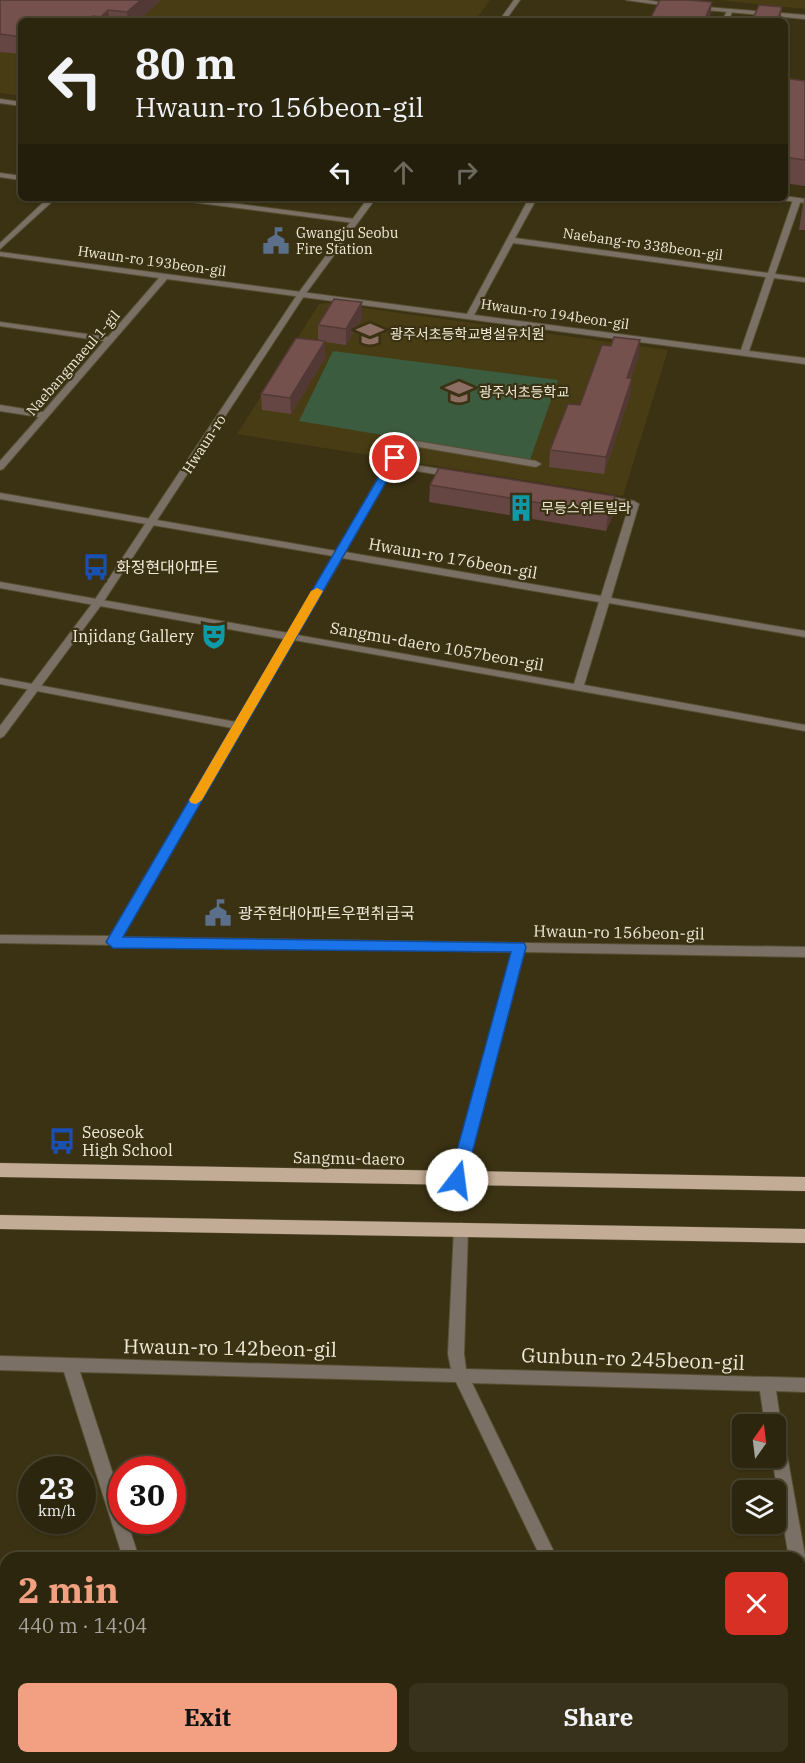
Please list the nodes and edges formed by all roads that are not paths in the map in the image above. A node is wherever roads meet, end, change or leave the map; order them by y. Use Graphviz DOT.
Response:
graph roads {
  1 [pos="517,0"];
  2 [pos="628,0"];
  3 [pos="730,10"];
  4 [pos="805,17"];
  5 [pos="504,18"];
  6 [pos="726,18"];
  7 [pos="0,101"];
  8 [pos="18,104"];
  9 [pos="0,175"];
  10 [pos="18,178"];
  11 [pos="801,200"];
  12 [pos="49,201"];
  13 [pos="199,201"];
  14 [pos="370,201"];
  15 [pos="531,201"];
  16 [pos="354,221"];
  17 [pos="511,240"];
  18 [pos="0,247"];
  19 [pos="0,254"];
  20 [pos="771,275"];
  21 [pos="165,276"];
  22 [pos="805,280"];
  23 [pos="301,295"];
  24 [pos="469,317"];
  25 [pos="0,324"];
  26 [pos="111,340"];
  27 [pos="744,353"];
  28 [pos="805,361"];
  29 [pos="0,408"];
  30 [pos="45,415"];
  31 [pos="393,461"];
  32 [pos="536,465"];
  33 [pos="0,467"];
  34 [pos="461,475"];
  35 [pos="0,496"];
  36 [pos="588,496"];
  37 [pos="154,521"];
  38 [pos="338,553"];
  39 [pos="0,585"];
  40 [pos="606,600"];
  41 [pos="98,602"];
  42 [pos="805,634"];
  43 [pos="290,637"];
  44 [pos="0,681"];
  45 [pos="34,688"];
  46 [pos="578,688"];
  47 [pos="238,726"];
  48 [pos="805,728"];
  49 [pos="0,734"];
  50 [pos="0,939"];
  51 [pos="113,942"];
  52 [pos="519,947"];
  53 [pos="805,952"];
  54 [pos="0,1170"];
  55 [pos="457,1180"];
  56 [pos="805,1184"];
  57 [pos="0,1222"];
  58 [pos="461,1229"];
  59 [pos="805,1236"];
  60 [pos="0,1363"];
  61 [pos="70,1365"];
  62 [pos="460,1375"];
  63 [pos="767,1384"];
  64 [pos="805,1386"];
  65 [pos="771,1414"];
  66 [pos="780,1468"];
  67 [pos="129,1552"];
  68 [pos="546,1552"];
  69 [pos="796,1552"];
  1 -- 5 [label="street"];
  2 -- 3 [label="street"];
  3 -- 4 [label="street"];
  3 -- 6 [label="street"];
  7 -- 8 [label="street"];
  9 -- 10 [label="street"];
  11 -- 20 [label="street"];
  12 -- 18 [label="street"];
  13 -- 16 [label="street"];
  14 -- 16 [label="street, Hwaun-ro"];
  15 -- 17 [label="street"];
  16 -- 23 [label="street, Hwaun-ro"];
  17 -- 20 [label="street, Naebang-ro 338beon-gil"];
  17 -- 24 [label="street"];
  19 -- 21 [label="street, Hwaun-ro 193beon-gil"];
  20 -- 22 [label="street, Naebang-ro 338beon-gil"];
  20 -- 27 [label="street"];
  21 -- 23 [label="street, Hwaun-ro 193beon-gil"];
  21 -- 26 [label="street, Naebangmaeul 1-gil"];
  23 -- 24 [label="street, Hwaun-ro 194beon-gil"];
  23 -- 37 [label="street, Hwaun-ro"];
  24 -- 27 [label="street, Hwaun-ro 194beon-gil"];
  25 -- 26 [label="street"];
  26 -- 30 [label="street, Naebangmaeul 1-gil"];
  27 -- 28 [label="street, Hwaun-ro 194beon-gil"];
  29 -- 30 [label="street"];
  30 -- 33 [label="street, Naebangmaeul 1-gil"];
  31 -- 32 [label="street"];
  31 -- 34 [label="street"];
  31 -- 38 [label="street"];
  35 -- 37 [label="street, Hwaun-ro 176beon-gil"];
  36 -- 40 [label="street"];
  37 -- 38 [label="street, Hwaun-ro 176beon-gil"];
  37 -- 41 [label="street, Hwaun-ro"];
  38 -- 40 [label="street, Hwaun-ro 176beon-gil"];
  38 -- 43 [label="street"];
  39 -- 41 [label="street, Sangmu-daero 1057beon-gil"];
  40 -- 42 [label="street, Hwaun-ro 176beon-gil"];
  40 -- 46 [label="street"];
  41 -- 43 [label="street, Sangmu-daero 1057beon-gil"];
  41 -- 45 [label="street, Hwaun-ro"];
  43 -- 46 [label="street, Sangmu-daero 1057beon-gil"];
  43 -- 47 [label="street"];
  44 -- 45 [label="street"];
  45 -- 47 [label="street"];
  45 -- 49 [label="street, Hwaun-ro"];
  46 -- 48 [label="street, Sangmu-daero 1057beon-gil"];
  47 -- 51 [label="street"];
  50 -- 51 [label="street, Hwaun-ro 156beon-gil"];
  51 -- 52 [label="street, Hwaun-ro 156beon-gil"];
  52 -- 53 [label="street, Hwaun-ro 156beon-gil"];
  52 -- 55 [label="street"];
  54 -- 55 [label="main road, Sangmu-daero"];
  55 -- 56 [label="main road, Sangmu-daero"];
  57 -- 58 [label="main road"];
  58 -- 59 [label="main road"];
  58 -- 62 [label="street"];
  60 -- 61 [label="street, Hwaun-ro 142beon-gil"];
  61 -- 62 [label="street, Hwaun-ro 142beon-gil"];
  61 -- 67 [label="street"];
  62 -- 63 [label="street, Gunbun-ro 245beon-gil"];
  62 -- 68 [label="street"];
  63 -- 64 [label="street, Gunbun-ro 245beon-gil"];
  63 -- 65 [label="street"];
  66 -- 69 [label="street"];
}
